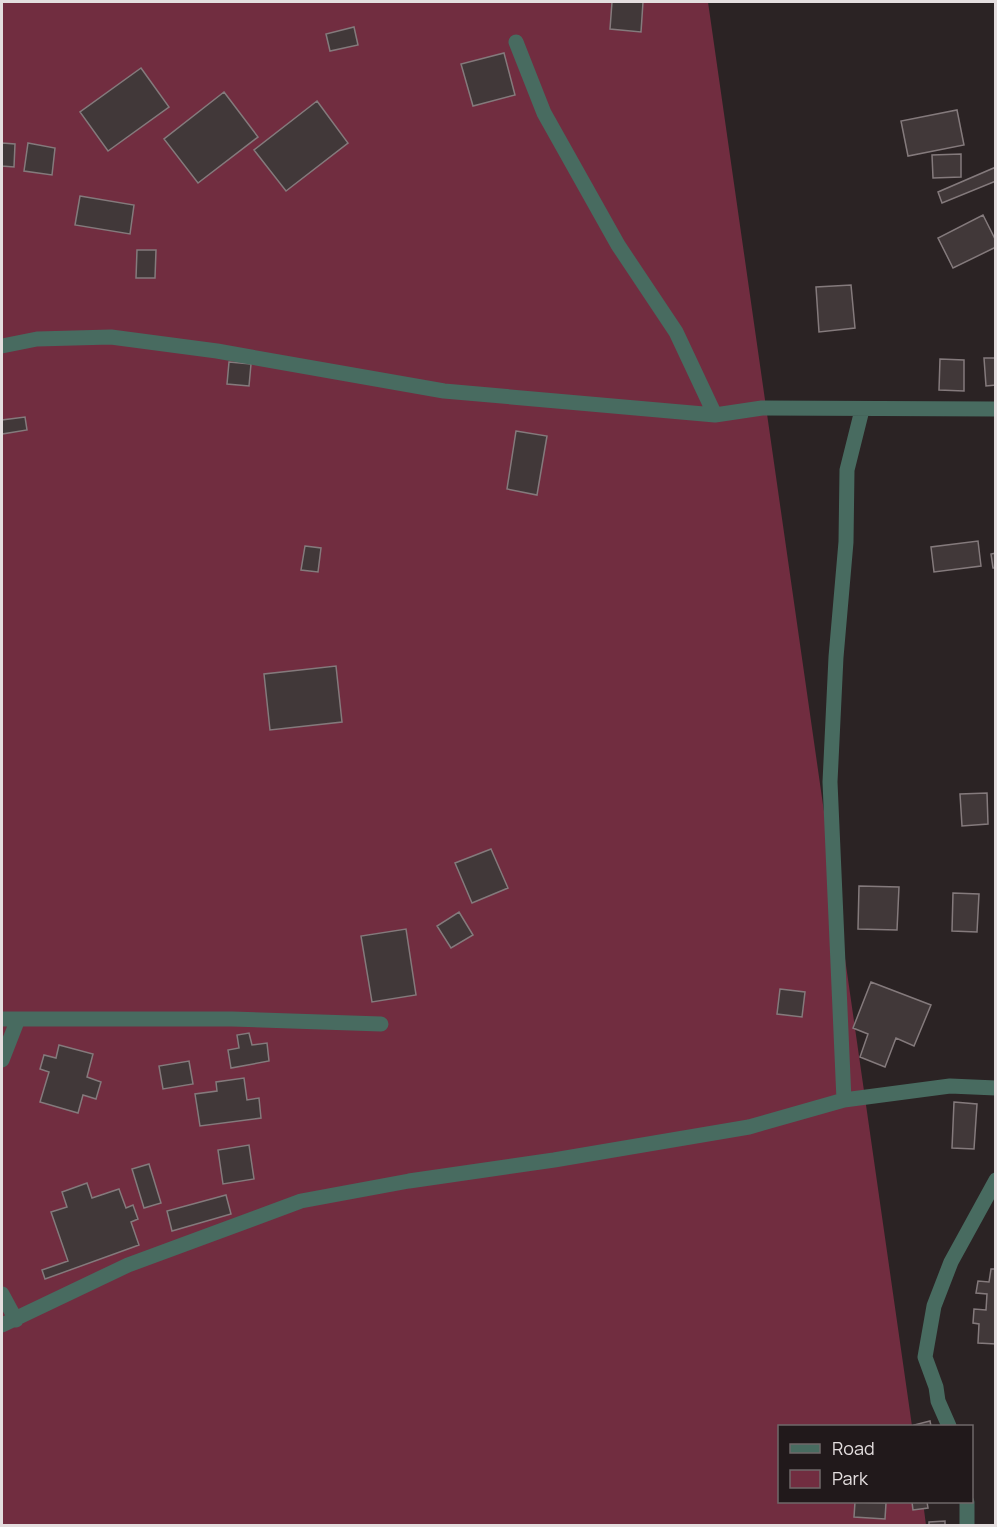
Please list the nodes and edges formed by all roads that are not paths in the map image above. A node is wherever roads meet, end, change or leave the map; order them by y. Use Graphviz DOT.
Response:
graph roads {
  1 [pos="516,42"];
  2 [pos="2,346"];
  3 [pos="996,409"];
  4 [pos="862,410"];
  5 [pos="715,415"];
  6 [pos="2,1019"];
  7 [pos="18,1020"];
  8 [pos="381,1024"];
  9 [pos="2,1060"];
  10 [pos="996,1088"];
  11 [pos="844,1100"];
  12 [pos="996,1180"];
  13 [pos="2,1294"];
  14 [pos="9,1323"];
  15 [pos="949,1425"];
  16 [pos="967,1503"];
  17 [pos="968,1526"];
  1 -- 5 [label="street"];
  2 -- 5 [label="street"];
  3 -- 4 [label="street"];
  4 -- 5 [label="street"];
  4 -- 11 [label="street"];
  6 -- 7 [label="street"];
  7 -- 8 [label="street"];
  7 -- 9 [label="street"];
  10 -- 11 [label="street"];
  11 -- 14 [label="street"];
  12 -- 15 [label="street"];
  13 -- 14 [label="street"];
  16 -- 17 [label="street"];
}
